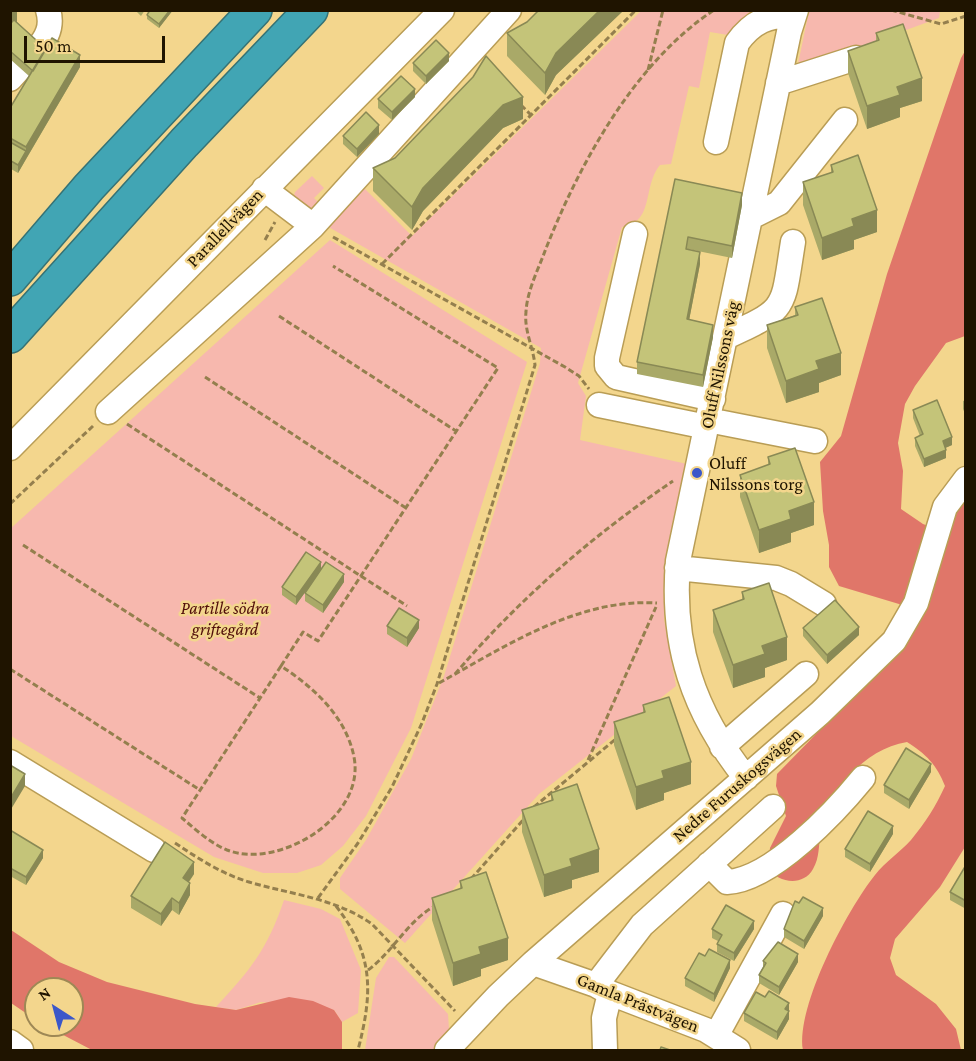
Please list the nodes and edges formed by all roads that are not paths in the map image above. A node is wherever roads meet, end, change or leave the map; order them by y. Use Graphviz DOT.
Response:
graph roads {
  1 [pos="48,10"];
  2 [pos="255,10"];
  3 [pos="311,10"];
  4 [pos="442,10"];
  5 [pos="509,10"];
  6 [pos="795,13"];
  7 [pos="37,49"];
  8 [pos="856,58"];
  9 [pos="778,83"];
  10 [pos="845,120"];
  11 [pos="716,142"];
  12 [pos="264,189"];
  13 [pos="751,217"];
  14 [pos="313,226"];
  15 [pos="635,234"];
  16 [pos="793,242"];
  17 [pos="10,279"];
  18 [pos="10,336"];
  19 [pos="726,337"];
  20 [pos="599,405"];
  21 [pos="108,412"];
  22 [pos="709,416"];
  23 [pos="815,441"];
  24 [pos="10,448"];
  25 [pos="966,479"];
  26 [pos="678,568"];
  27 [pos="824,604"];
  28 [pos="806,674"];
  29 [pos="722,747"];
  30 [pos="10,762"];
  31 [pos="746,778"];
  32 [pos="863,778"];
  33 [pos="773,807"];
  34 [pos="161,845"];
  35 [pos="710,864"];
  36 [pos="783,914"];
  37 [pos="533,963"];
  38 [pos="603,989"];
  39 [pos="716,1036"];
  40 [pos="10,1042"];
  41 [pos="21,1050"];
  42 [pos="447,1050"];
  43 [pos="605,1050"];
  44 [pos="738,1050"];
  1 -- 7 [label="street"];
  2 -- 17 [label="highway"];
  3 -- 18 [label="highway"];
  4 -- 12 [label="street, Parallellvägen"];
  5 -- 14 [label="street"];
  6 -- 9 [label="street, Oluff Nilssons väg"];
  6 -- 11 [label="street"];
  8 -- 9 [label="street"];
  9 -- 13 [label="street, Oluff Nilssons väg"];
  10 -- 13 [label="street"];
  12 -- 14 [label="street"];
  12 -- 24 [label="street, Parallellvägen"];
  13 -- 19 [label="street, Oluff Nilssons väg"];
  14 -- 21 [label="street"];
  15 -- 22 [label="street"];
  16 -- 19 [label="street"];
  19 -- 22 [label="street, Oluff Nilssons väg"];
  20 -- 22 [label="street"];
  22 -- 23 [label="street"];
  22 -- 26 [label="street, Oluff Nilssons väg"];
  25 -- 31 [label="street, Nedre Furuskogsvägen"];
  26 -- 27 [label="street"];
  26 -- 29 [label="street, Oluff Nilssons väg"];
  28 -- 29 [label="street"];
  29 -- 31 [label="street, Oluff Nilssons väg"];
  30 -- 34 [label="street"];
  31 -- 37 [label="street, Nedre Furuskogsvägen"];
  32 -- 35 [label="street"];
  33 -- 35 [label="street"];
  35 -- 38 [label="street"];
  36 -- 39 [label="street"];
  37 -- 38 [label="street, Gamla Prästvägen"];
  37 -- 42 [label="street, Nedre Furuskogsvägen"];
  38 -- 39 [label="street, Gamla Prästvägen"];
  38 -- 43 [label="street"];
  39 -- 44 [label="street, Gamla Prästvägen"];
  40 -- 41 [label="street"];
}
